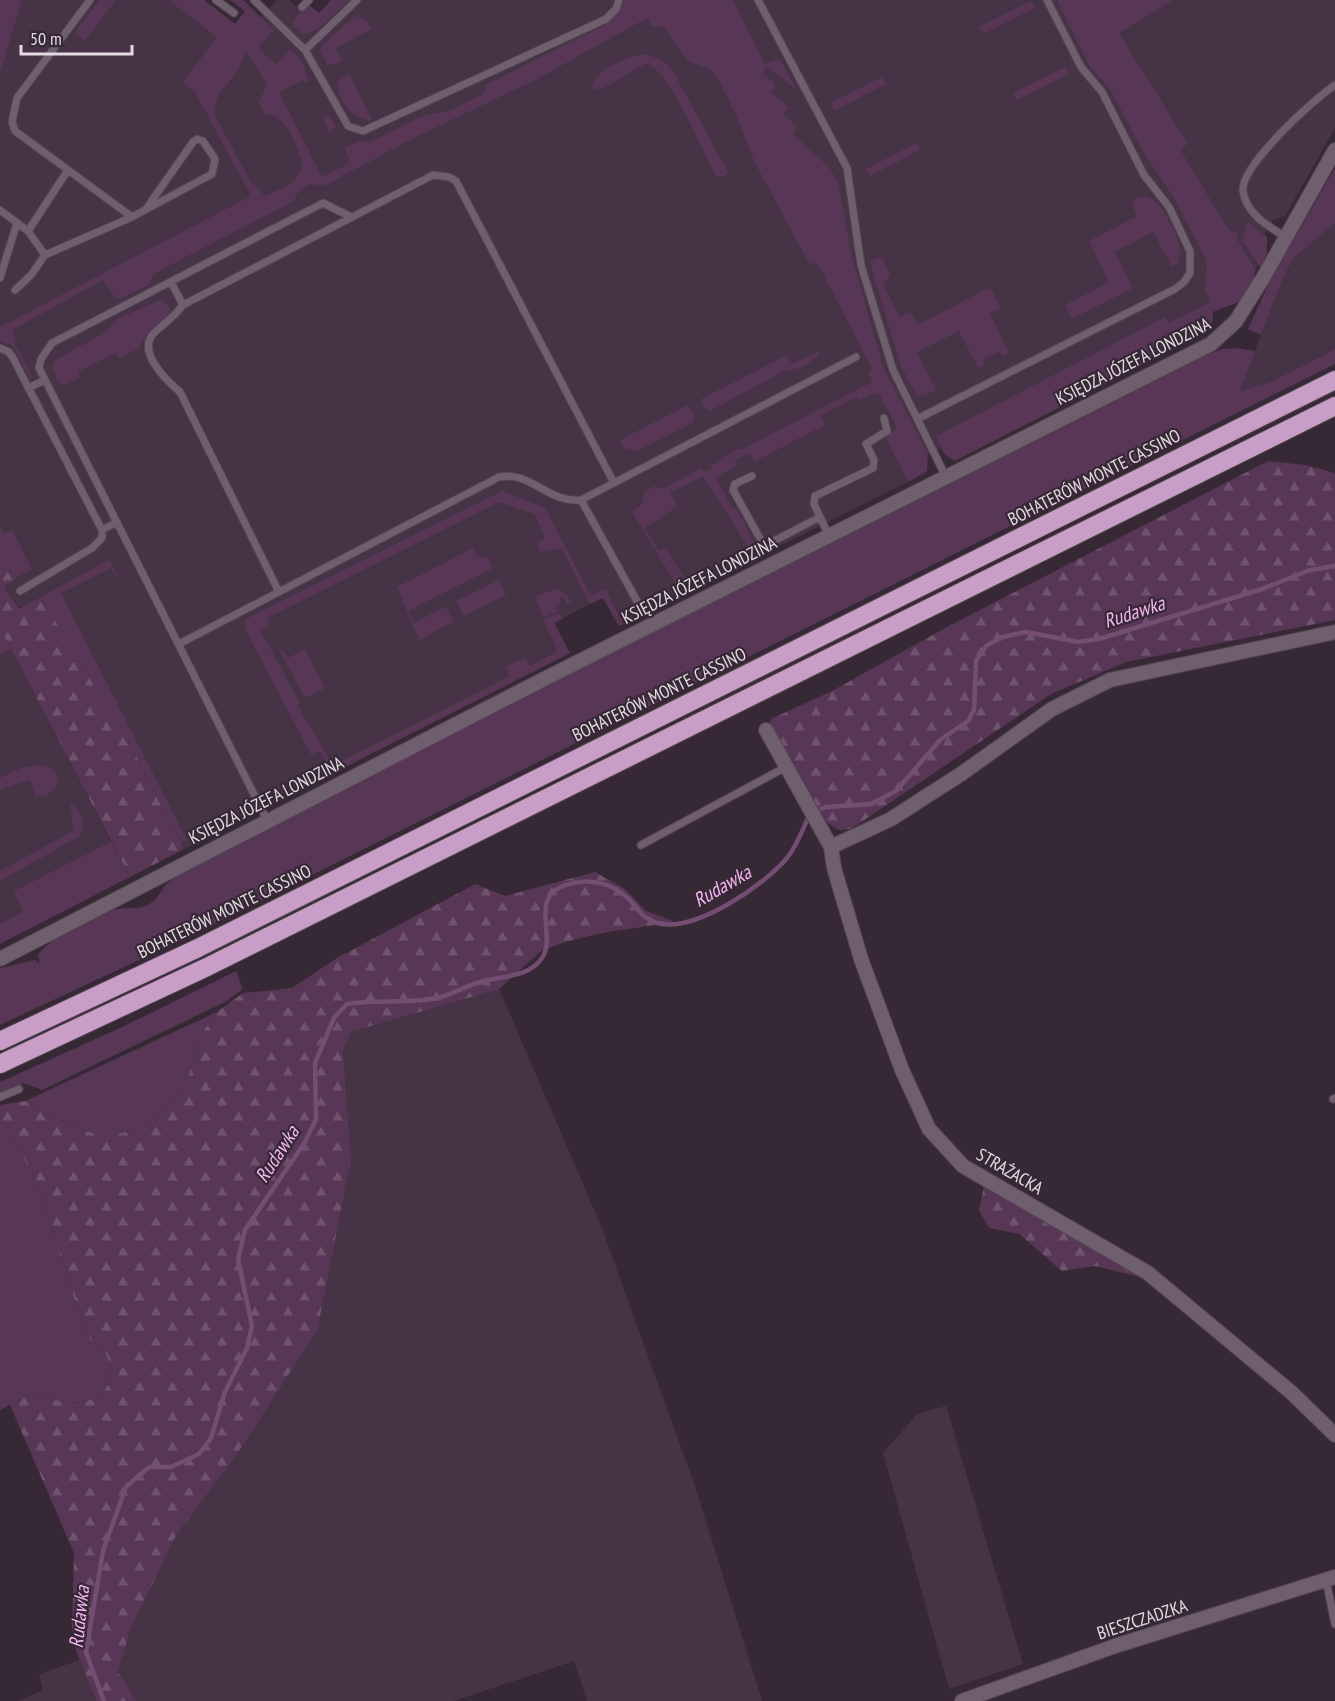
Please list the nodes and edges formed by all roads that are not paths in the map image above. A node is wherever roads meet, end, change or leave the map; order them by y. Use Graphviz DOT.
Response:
graph roads {
  1 [pos="90,0"];
  2 [pos="216,0"];
  3 [pos="254,0"];
  4 [pos="309,0"];
  5 [pos="357,0"];
  6 [pos="619,0"];
  7 [pos="758,0"];
  8 [pos="1047,0"];
  9 [pos="302,7"];
  10 [pos="234,13"];
  11 [pos="304,50"];
  12 [pos="1335,85"];
  13 [pos="1335,150"];
  14 [pos="68,170"];
  15 [pos="146,209"];
  16 [pos="0,210"];
  17 [pos="132,217"];
  18 [pos="351,217"];
  19 [pos="17,223"];
  20 [pos="28,231"];
  21 [pos="1286,237"];
  22 [pos="45,255"];
  23 [pos="0,278"];
  24 [pos="171,282"];
  25 [pos="15,290"];
  26 [pos="183,305"];
  27 [pos="0,348"];
  28 [pos="856,357"];
  29 [pos="45,380"];
  30 [pos="1335,380"];
  31 [pos="28,388"];
  32 [pos="1335,405"];
  33 [pos="884,418"];
  34 [pos="917,419"];
  35 [pos="945,475"];
  36 [pos="752,476"];
  37 [pos="614,483"];
  38 [pos="581,500"];
  39 [pos="820,517"];
  40 [pos="117,522"];
  41 [pos="102,530"];
  42 [pos="828,534"];
  43 [pos="20,591"];
  44 [pos="279,592"];
  45 [pos="637,601"];
  46 [pos="1335,632"];
  47 [pos="179,644"];
  48 [pos="766,730"];
  49 [pos="788,766"];
  50 [pos="267,820"];
  51 [pos="641,845"];
  52 [pos="831,847"];
  53 [pos="0,959"];
  54 [pos="0,1041"];
  55 [pos="0,1064"];
  56 [pos="19,1089"];
  57 [pos="0,1097"];
  58 [pos="1335,1436"];
  59 [pos="1330,1578"];
  60 [pos="1335,1624"];
  61 [pos="962,1701"];
  1 -- 14 [label="lane"];
  2 -- 10 [label="lane"];
  3 -- 11 [label="lane"];
  4 -- 9 [label="lane"];
  5 -- 11 [label="lane"];
  6 -- 11 [label="lane"];
  7 -- 34 [label="lane"];
  8 -- 34 [label="lane"];
  12 -- 21 [label="lane"];
  13 -- 21 [label="street, KSIĘDZA JÓZEFA LONDZINA"];
  14 -- 17 [label="lane"];
  14 -- 20 [label="lane"];
  15 -- 15 [label="lane"];
  15 -- 17 [label="lane"];
  16 -- 19 [label="lane"];
  17 -- 22 [label="lane"];
  18 -- 24 [label="lane"];
  18 -- 26 [label="lane"];
  18 -- 37 [label="lane"];
  19 -- 20 [label="lane"];
  19 -- 23 [label="lane"];
  20 -- 22 [label="lane"];
  21 -- 35 [label="street, KSIĘDZA JÓZEFA LONDZINA"];
  22 -- 25 [label="lane"];
  24 -- 26 [label="lane"];
  24 -- 29 [label="lane"];
  26 -- 44 [label="lane"];
  27 -- 31 [label="lane"];
  28 -- 37 [label="lane"];
  29 -- 31 [label="lane"];
  29 -- 40 [label="lane"];
  30 -- 54 [label="highway, BOHATERÓW MONTE CASSINO"];
  31 -- 41 [label="lane"];
  32 -- 55 [label="highway"];
  33 -- 39 [label="lane"];
  34 -- 35 [label="lane"];
  35 -- 42 [label="street, KSIĘDZA JÓZEFA LONDZINA"];
  36 -- 39 [label="lane"];
  37 -- 38 [label="lane"];
  38 -- 44 [label="lane"];
  38 -- 45 [label="lane"];
  39 -- 42 [label="lane"];
  40 -- 41 [label="lane"];
  40 -- 47 [label="lane"];
  41 -- 43 [label="lane"];
  42 -- 50 [label="street, KSIĘDZA JÓZEFA LONDZINA"];
  44 -- 47 [label="lane"];
  46 -- 52 [label="street"];
  47 -- 50 [label="lane"];
  48 -- 49 [label="street, STRAŻACKA"];
  49 -- 51 [label="lane"];
  49 -- 52 [label="street, STRAŻACKA"];
  50 -- 53 [label="street, KSIĘDZA JÓZEFA LONDZINA"];
  52 -- 58 [label="street, STRAŻACKA"];
  56 -- 57 [label="lane"];
  59 -- 60 [label="lane"];
  59 -- 61 [label="street, BIESZCZADZKA"];
}
